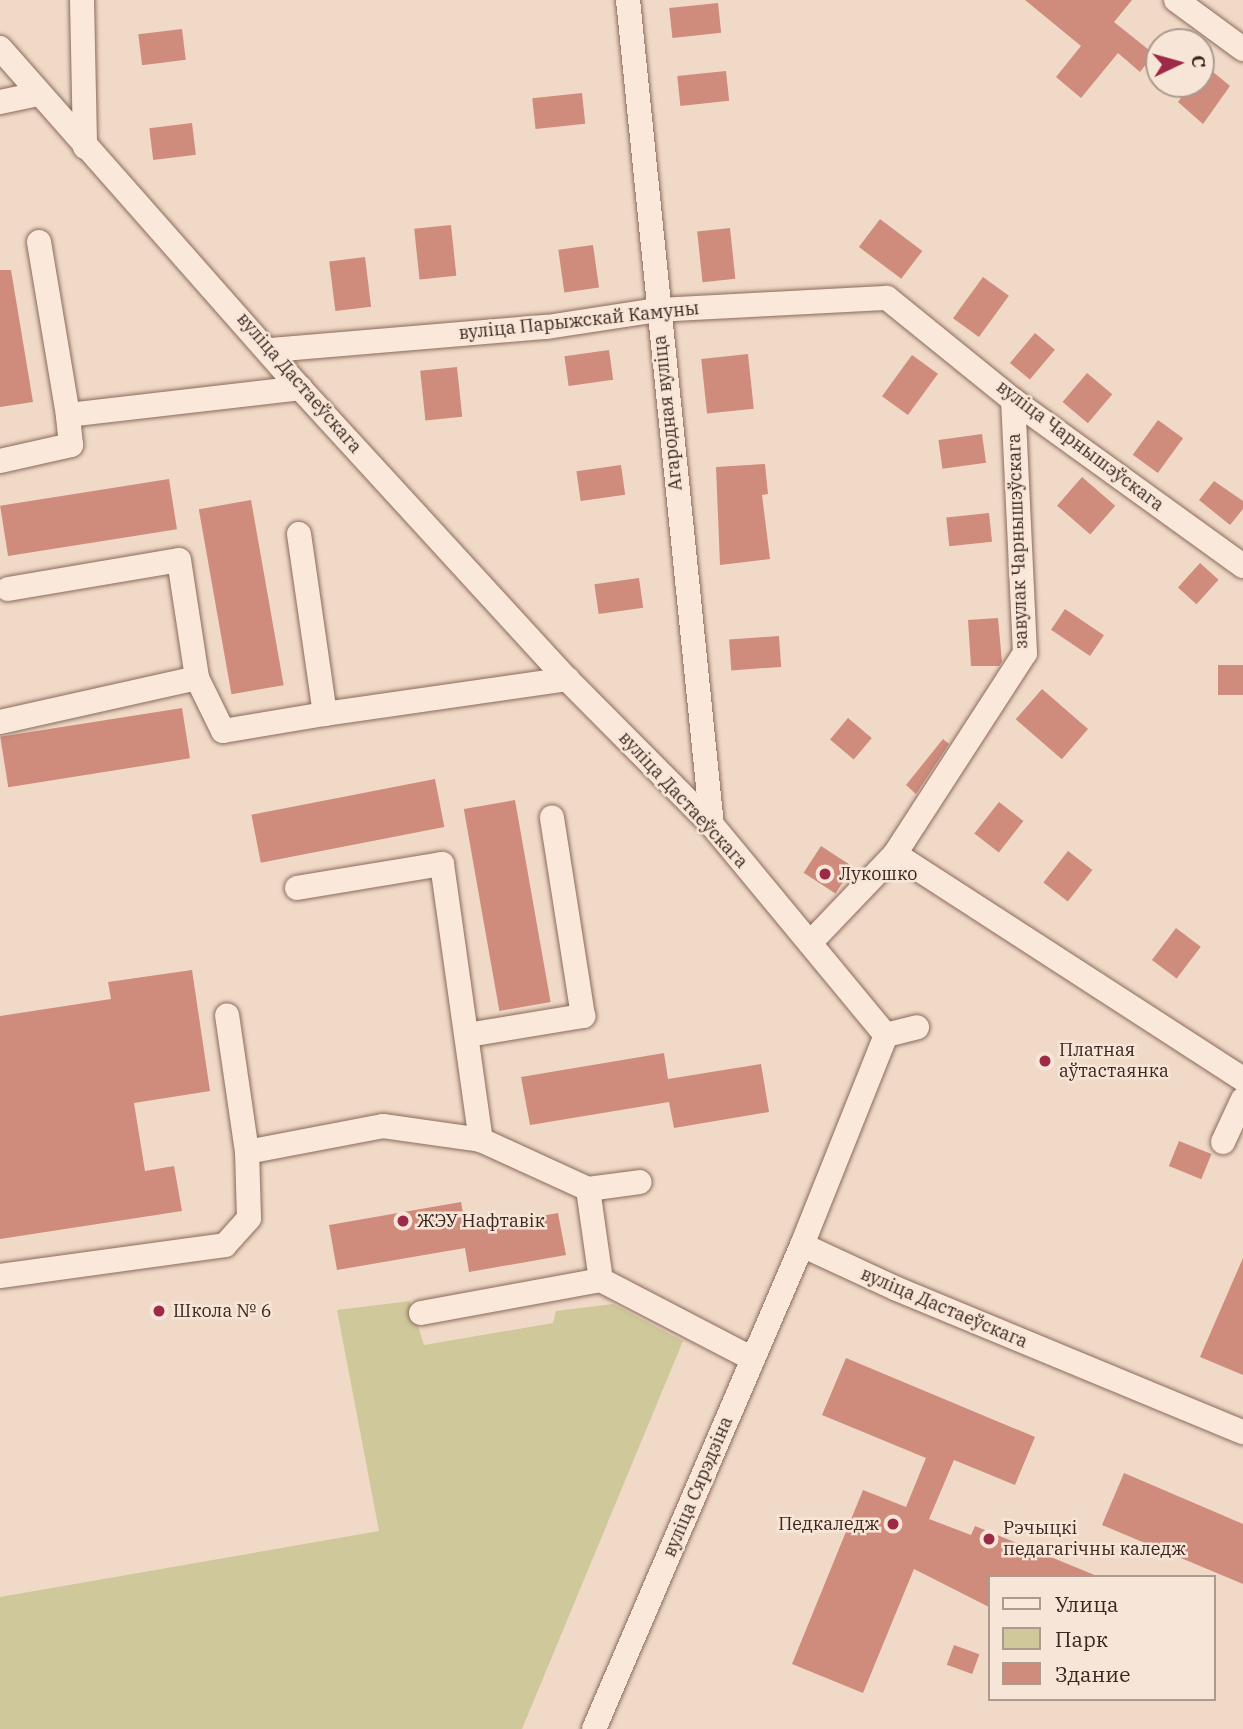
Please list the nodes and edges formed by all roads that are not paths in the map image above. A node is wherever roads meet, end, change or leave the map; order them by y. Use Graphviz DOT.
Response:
graph roads {
  1 [pos="82,0"];
  2 [pos="628,0"];
  3 [pos="1176,0"];
  4 [pos="0,48"];
  5 [pos="1243,49"];
  6 [pos="38,94"];
  7 [pos="0,102"];
  8 [pos="85,147"];
  9 [pos="39,242"];
  10 [pos="887,298"];
  11 [pos="657,310"];
  12 [pos="271,350"];
  13 [pos="300,388"];
  14 [pos="1013,400"];
  15 [pos="68,415"];
  16 [pos="0,461"];
  17 [pos="299,534"];
  18 [pos="1243,566"];
  19 [pos="8,589"];
  20 [pos="197,678"];
  21 [pos="567,679"];
  22 [pos="325,714"];
  23 [pos="0,722"];
  24 [pos="552,817"];
  25 [pos="712,825"];
  26 [pos="895,854"];
  27 [pos="297,888"];
  28 [pos="810,943"];
  29 [pos="227,1014"];
  30 [pos="917,1027"];
  31 [pos="468,1035"];
  32 [pos="886,1035"];
  33 [pos="1243,1079"];
  34 [pos="1243,1099"];
  35 [pos="481,1140"];
  36 [pos="1223,1142"];
  37 [pos="247,1152"];
  38 [pos="640,1182"];
  39 [pos="588,1189"];
  40 [pos="802,1245"];
  41 [pos="0,1276"];
  42 [pos="601,1280"];
  43 [pos="421,1312"];
  44 [pos="753,1359"];
  45 [pos="1243,1432"];
  46 [pos="594,1729"];
  1 -- 8 [label="street"];
  2 -- 11 [label="street, Агародная вуліца"];
  3 -- 5 [label="street"];
  4 -- 6 [label="street, вуліца Дастаеўскага"];
  6 -- 7 [label="street"];
  6 -- 8 [label="street, вуліца Дастаеўскага"];
  8 -- 12 [label="street, вуліца Дастаеўскага"];
  9 -- 15 [label="street"];
  10 -- 11 [label="street, вуліца Парыжскай Камуны"];
  10 -- 14 [label="street, вуліца Чарнышэўскага"];
  11 -- 12 [label="street, вуліца Парыжскай Камуны"];
  11 -- 25 [label="street, Агародная вуліца"];
  12 -- 13 [label="street, вуліца Дастаеўскага"];
  13 -- 15 [label="street"];
  13 -- 21 [label="street, вуліца Дастаеўскага"];
  14 -- 18 [label="street, вуліца Чарнышэўскага"];
  14 -- 26 [label="street, завулак Чарнышэўскага"];
  15 -- 16 [label="street"];
  17 -- 22 [label="street"];
  19 -- 20 [label="street"];
  20 -- 22 [label="street"];
  20 -- 23 [label="street"];
  21 -- 22 [label="street"];
  21 -- 25 [label="street, вуліца Дастаеўскага"];
  24 -- 31 [label="street"];
  25 -- 28 [label="street, вуліца Дастаеўскага"];
  26 -- 28 [label="street, завулак Чарнышэўскага"];
  26 -- 33 [label="street"];
  27 -- 31 [label="street"];
  28 -- 32 [label="street, вуліца Дастаеўскага"];
  29 -- 37 [label="street"];
  30 -- 32 [label="street"];
  31 -- 35 [label="street"];
  32 -- 40 [label="street"];
  34 -- 36 [label="street"];
  35 -- 37 [label="street"];
  35 -- 39 [label="street"];
  37 -- 41 [label="street"];
  38 -- 39 [label="street"];
  39 -- 42 [label="street"];
  40 -- 44 [label="street, вуліца Сярэдзіна"];
  40 -- 45 [label="street, вуліца Дастаеўскага"];
  42 -- 43 [label="street"];
  42 -- 44 [label="street"];
  44 -- 46 [label="street, вуліца Сярэдзіна"];
}
